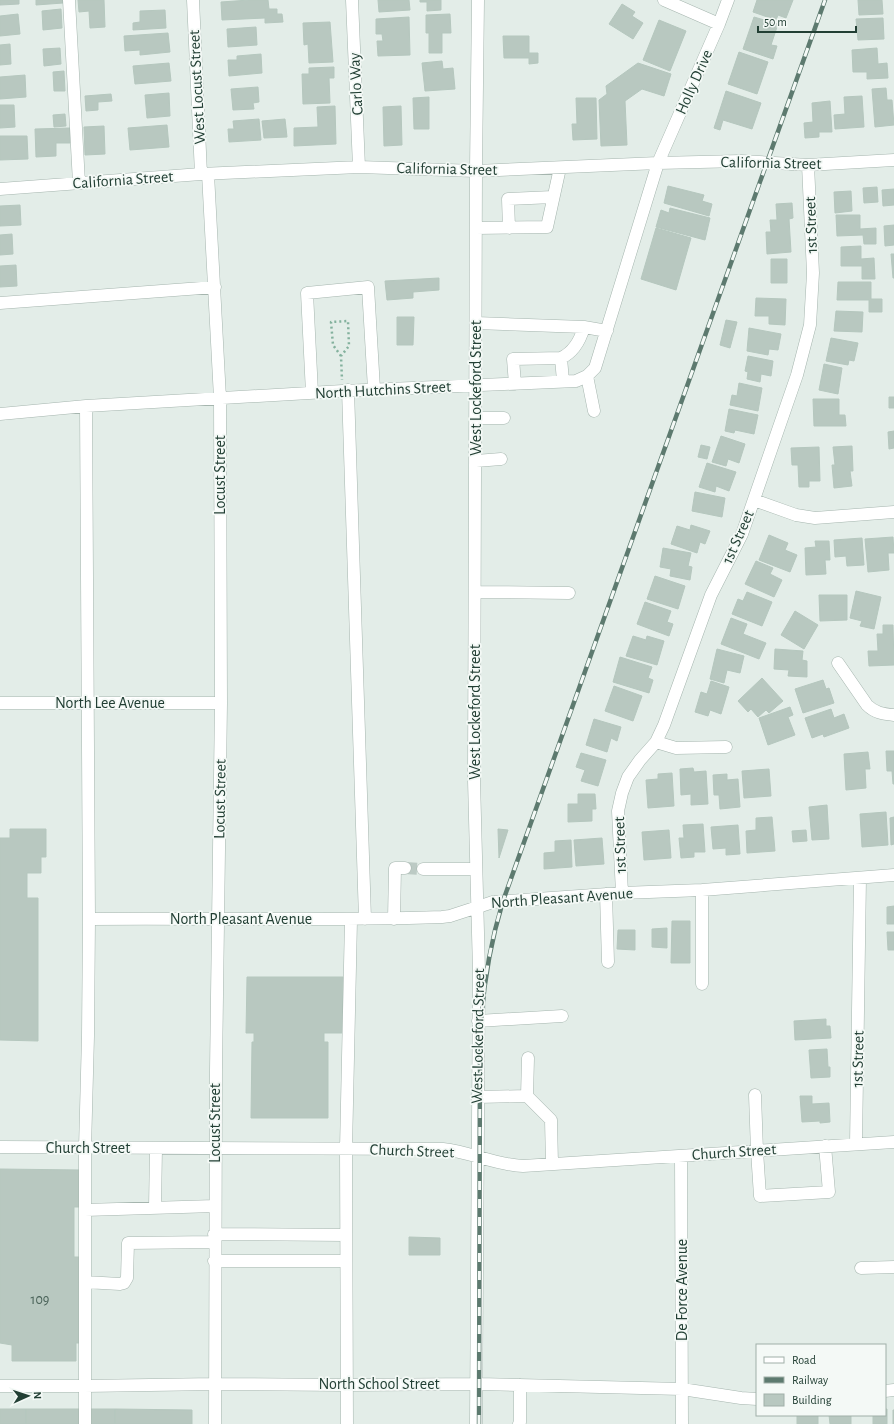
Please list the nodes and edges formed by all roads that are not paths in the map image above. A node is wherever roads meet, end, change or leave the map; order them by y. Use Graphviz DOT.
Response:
graph roads {
  1 [pos="70,0"];
  2 [pos="193,0"];
  3 [pos="352,0"];
  4 [pos="478,0"];
  5 [pos="664,0"];
  6 [pos="728,0"];
  7 [pos="719,24"];
  8 [pos="894,160"];
  9 [pos="658,163"];
  10 [pos="808,165"];
  11 [pos="359,167"];
  12 [pos="560,168"];
  13 [pos="476,171"];
  14 [pos="205,174"];
  15 [pos="79,183"];
  16 [pos="0,189"];
  17 [pos="553,197"];
  18 [pos="476,228"];
  19 [pos="508,228"];
  20 [pos="215,287"];
  21 [pos="0,303"];
  22 [pos="476,323"];
  23 [pos="584,327"];
  24 [pos="607,331"];
  25 [pos="561,358"];
  26 [pos="587,376"];
  27 [pos="563,381"];
  28 [pos="515,384"];
  29 [pos="476,386"];
  30 [pos="374,389"];
  31 [pos="345,391"];
  32 [pos="312,393"];
  33 [pos="220,398"];
  34 [pos="86,406"];
  35 [pos="594,411"];
  36 [pos="0,414"];
  37 [pos="476,418"];
  38 [pos="504,418"];
  39 [pos="501,459"];
  40 [pos="476,461"];
  41 [pos="754,500"];
  42 [pos="894,512"];
  43 [pos="476,592"];
  44 [pos="569,593"];
  45 [pos="838,663"];
  46 [pos="0,703"];
  47 [pos="88,703"];
  48 [pos="220,703"];
  49 [pos="894,715"];
  50 [pos="656,742"];
  51 [pos="726,747"];
  52 [pos="405,868"];
  53 [pos="423,869"];
  54 [pos="476,869"];
  55 [pos="894,876"];
  56 [pos="860,878"];
  57 [pos="702,890"];
  58 [pos="622,893"];
  59 [pos="606,894"];
  60 [pos="477,906"];
  61 [pos="218,918"];
  62 [pos="88,919"];
  63 [pos="365,919"];
  64 [pos="394,919"];
  65 [pos="351,920"];
  66 [pos="608,962"];
  67 [pos="702,984"];
  68 [pos="562,1016"];
  69 [pos="478,1021"];
  70 [pos="528,1058"];
  71 [pos="755,1095"];
  72 [pos="528,1096"];
  73 [pos="477,1097"];
  74 [pos="894,1142"];
  75 [pos="856,1144"];
  76 [pos="825,1146"];
  77 [pos="0,1147"];
  78 [pos="85,1148"];
  79 [pos="156,1148"];
  80 [pos="215,1149"];
  81 [pos="346,1149"];
  82 [pos="757,1151"];
  83 [pos="681,1156"];
  84 [pos="477,1157"];
  85 [pos="552,1164"];
  86 [pos="215,1206"];
  87 [pos="154,1208"];
  88 [pos="85,1210"];
  89 [pos="346,1235"];
  90 [pos="214,1238"];
  91 [pos="214,1262"];
  92 [pos="346,1262"];
  93 [pos="894,1267"];
  94 [pos="861,1268"];
  95 [pos="85,1282"];
  96 [pos="215,1384"];
  97 [pos="476,1384"];
  98 [pos="346,1385"];
  99 [pos="520,1385"];
  100 [pos="0,1386"];
  101 [pos="85,1386"];
  102 [pos="682,1389"];
  103 [pos="756,1399"];
  104 [pos="85,1424"];
  105 [pos="215,1424"];
  106 [pos="346,1424"];
  107 [pos="476,1424"];
  108 [pos="519,1424"];
  109 [pos="682,1424"];
  1 -- 15 [label="street"];
  2 -- 14 [label="street, West Locust Street"];
  3 -- 11 [label="street, Carlo Way"];
  4 -- 13 [label="street, West Lockeford Street"];
  5 -- 7 [label="street"];
  6 -- 7 [label="street, Holly Drive"];
  7 -- 9 [label="street, Holly Drive"];
  8 -- 10 [label="street, California Street"];
  9 -- 10 [label="street, California Street"];
  9 -- 12 [label="street, California Street"];
  9 -- 24 [label="street"];
  10 -- 41 [label="street, 1st Street"];
  11 -- 13 [label="street, California Street"];
  11 -- 14 [label="street, California Street"];
  12 -- 13 [label="street, California Street"];
  12 -- 17 [label="street"];
  13 -- 18 [label="street, West Lockeford Street"];
  14 -- 15 [label="street, California Street"];
  14 -- 20 [label="street, Locust Street"];
  15 -- 16 [label="street, California Street"];
  17 -- 19 [label="street"];
  17 -- 19 [label="street"];
  18 -- 19 [label="street"];
  18 -- 22 [label="street, West Lockeford Street"];
  20 -- 21 [label="street"];
  20 -- 33 [label="street, Locust Street"];
  22 -- 23 [label="street"];
  22 -- 29 [label="street, West Lockeford Street"];
  23 -- 24 [label="street"];
  23 -- 25 [label="street"];
  24 -- 26 [label="street"];
  25 -- 27 [label="street"];
  25 -- 28 [label="street"];
  26 -- 27 [label="street, North Hutchins Street"];
  26 -- 35 [label="street"];
  27 -- 28 [label="street, North Hutchins Street"];
  28 -- 29 [label="street, North Hutchins Street"];
  29 -- 30 [label="street, North Hutchins Street"];
  29 -- 37 [label="street, West Lockeford Street"];
  30 -- 31 [label="street, North Hutchins Street"];
  30 -- 32 [label="street"];
  31 -- 32 [label="street, North Hutchins Street"];
  31 -- 63 [label="street"];
  32 -- 33 [label="street, North Hutchins Street"];
  33 -- 34 [label="street, North Hutchins Street"];
  33 -- 48 [label="street, Locust Street"];
  34 -- 36 [label="street, North Hutchins Street"];
  34 -- 47 [label="street"];
  37 -- 38 [label="street"];
  37 -- 40 [label="street, West Lockeford Street"];
  39 -- 40 [label="street"];
  40 -- 43 [label="street, West Lockeford Street"];
  41 -- 42 [label="street"];
  41 -- 50 [label="street, 1st Street"];
  43 -- 44 [label="street"];
  43 -- 54 [label="street, West Lockeford Street"];
  45 -- 49 [label="street"];
  46 -- 47 [label="street, North Lee Avenue"];
  47 -- 48 [label="street, North Lee Avenue"];
  47 -- 62 [label="street"];
  48 -- 61 [label="street, Locust Street"];
  50 -- 51 [label="street"];
  50 -- 58 [label="street, 1st Street"];
  52 -- 64 [label="street"];
  53 -- 54 [label="street"];
  54 -- 60 [label="street, West Lockeford Street"];
  55 -- 56 [label="street, North Pleasant Avenue"];
  56 -- 57 [label="street, North Pleasant Avenue"];
  56 -- 75 [label="street, 1st Street"];
  57 -- 58 [label="street, North Pleasant Avenue"];
  57 -- 67 [label="street"];
  58 -- 59 [label="street, North Pleasant Avenue"];
  59 -- 60 [label="street, North Pleasant Avenue"];
  59 -- 66 [label="street"];
  60 -- 64 [label="street, North Pleasant Avenue"];
  60 -- 69 [label="street, West Lockeford Street"];
  61 -- 62 [label="street, North Pleasant Avenue"];
  61 -- 65 [label="street, North Pleasant Avenue"];
  61 -- 80 [label="street, Locust Street"];
  62 -- 78 [label="street"];
  63 -- 64 [label="street, North Pleasant Avenue"];
  63 -- 65 [label="street, North Pleasant Avenue"];
  65 -- 81 [label="street"];
  68 -- 69 [label="street"];
  69 -- 73 [label="street, West Lockeford Street"];
  70 -- 72 [label="street"];
  71 -- 82 [label="street"];
  72 -- 73 [label="street"];
  72 -- 85 [label="street"];
  73 -- 84 [label="street, West Lockeford Street"];
  74 -- 75 [label="street, Church Street"];
  75 -- 76 [label="street, Church Street"];
  76 -- 82 [label="street, Church Street"];
  76 -- 82 [label="street"];
  77 -- 78 [label="street, Church Street"];
  78 -- 79 [label="street, Church Street"];
  78 -- 88 [label="street"];
  79 -- 80 [label="street, Church Street"];
  79 -- 87 [label="street"];
  80 -- 81 [label="street, Church Street"];
  80 -- 86 [label="street, Locust Street"];
  81 -- 84 [label="street, Church Street"];
  81 -- 89 [label="street"];
  82 -- 83 [label="street, Church Street"];
  83 -- 85 [label="street, Church Street"];
  83 -- 102 [label="street, De Force Avenue"];
  84 -- 85 [label="street, Church Street"];
  84 -- 97 [label="street, West Lockeford Street"];
  86 -- 87 [label="street"];
  86 -- 90 [label="street, Locust Street"];
  87 -- 88 [label="street"];
  88 -- 95 [label="street"];
  89 -- 90 [label="street"];
  89 -- 92 [label="street"];
  90 -- 91 [label="street, Locust Street"];
  90 -- 95 [label="street"];
  91 -- 92 [label="street"];
  91 -- 96 [label="street, Locust Street"];
  92 -- 98 [label="street"];
  93 -- 94 [label="street"];
  95 -- 101 [label="street"];
  96 -- 98 [label="street, North School Street"];
  96 -- 101 [label="street, North School Street"];
  96 -- 105 [label="street, Locust Street"];
  97 -- 98 [label="street, North School Street"];
  97 -- 99 [label="street, North School Street"];
  97 -- 107 [label="street, West Lockeford Street"];
  98 -- 106 [label="street"];
  99 -- 102 [label="street, North School Street"];
  99 -- 108 [label="street"];
  100 -- 101 [label="street, North School Street"];
  101 -- 104 [label="street"];
  102 -- 103 [label="street, North School Street"];
  102 -- 109 [label="street, De Force Avenue"];
}
